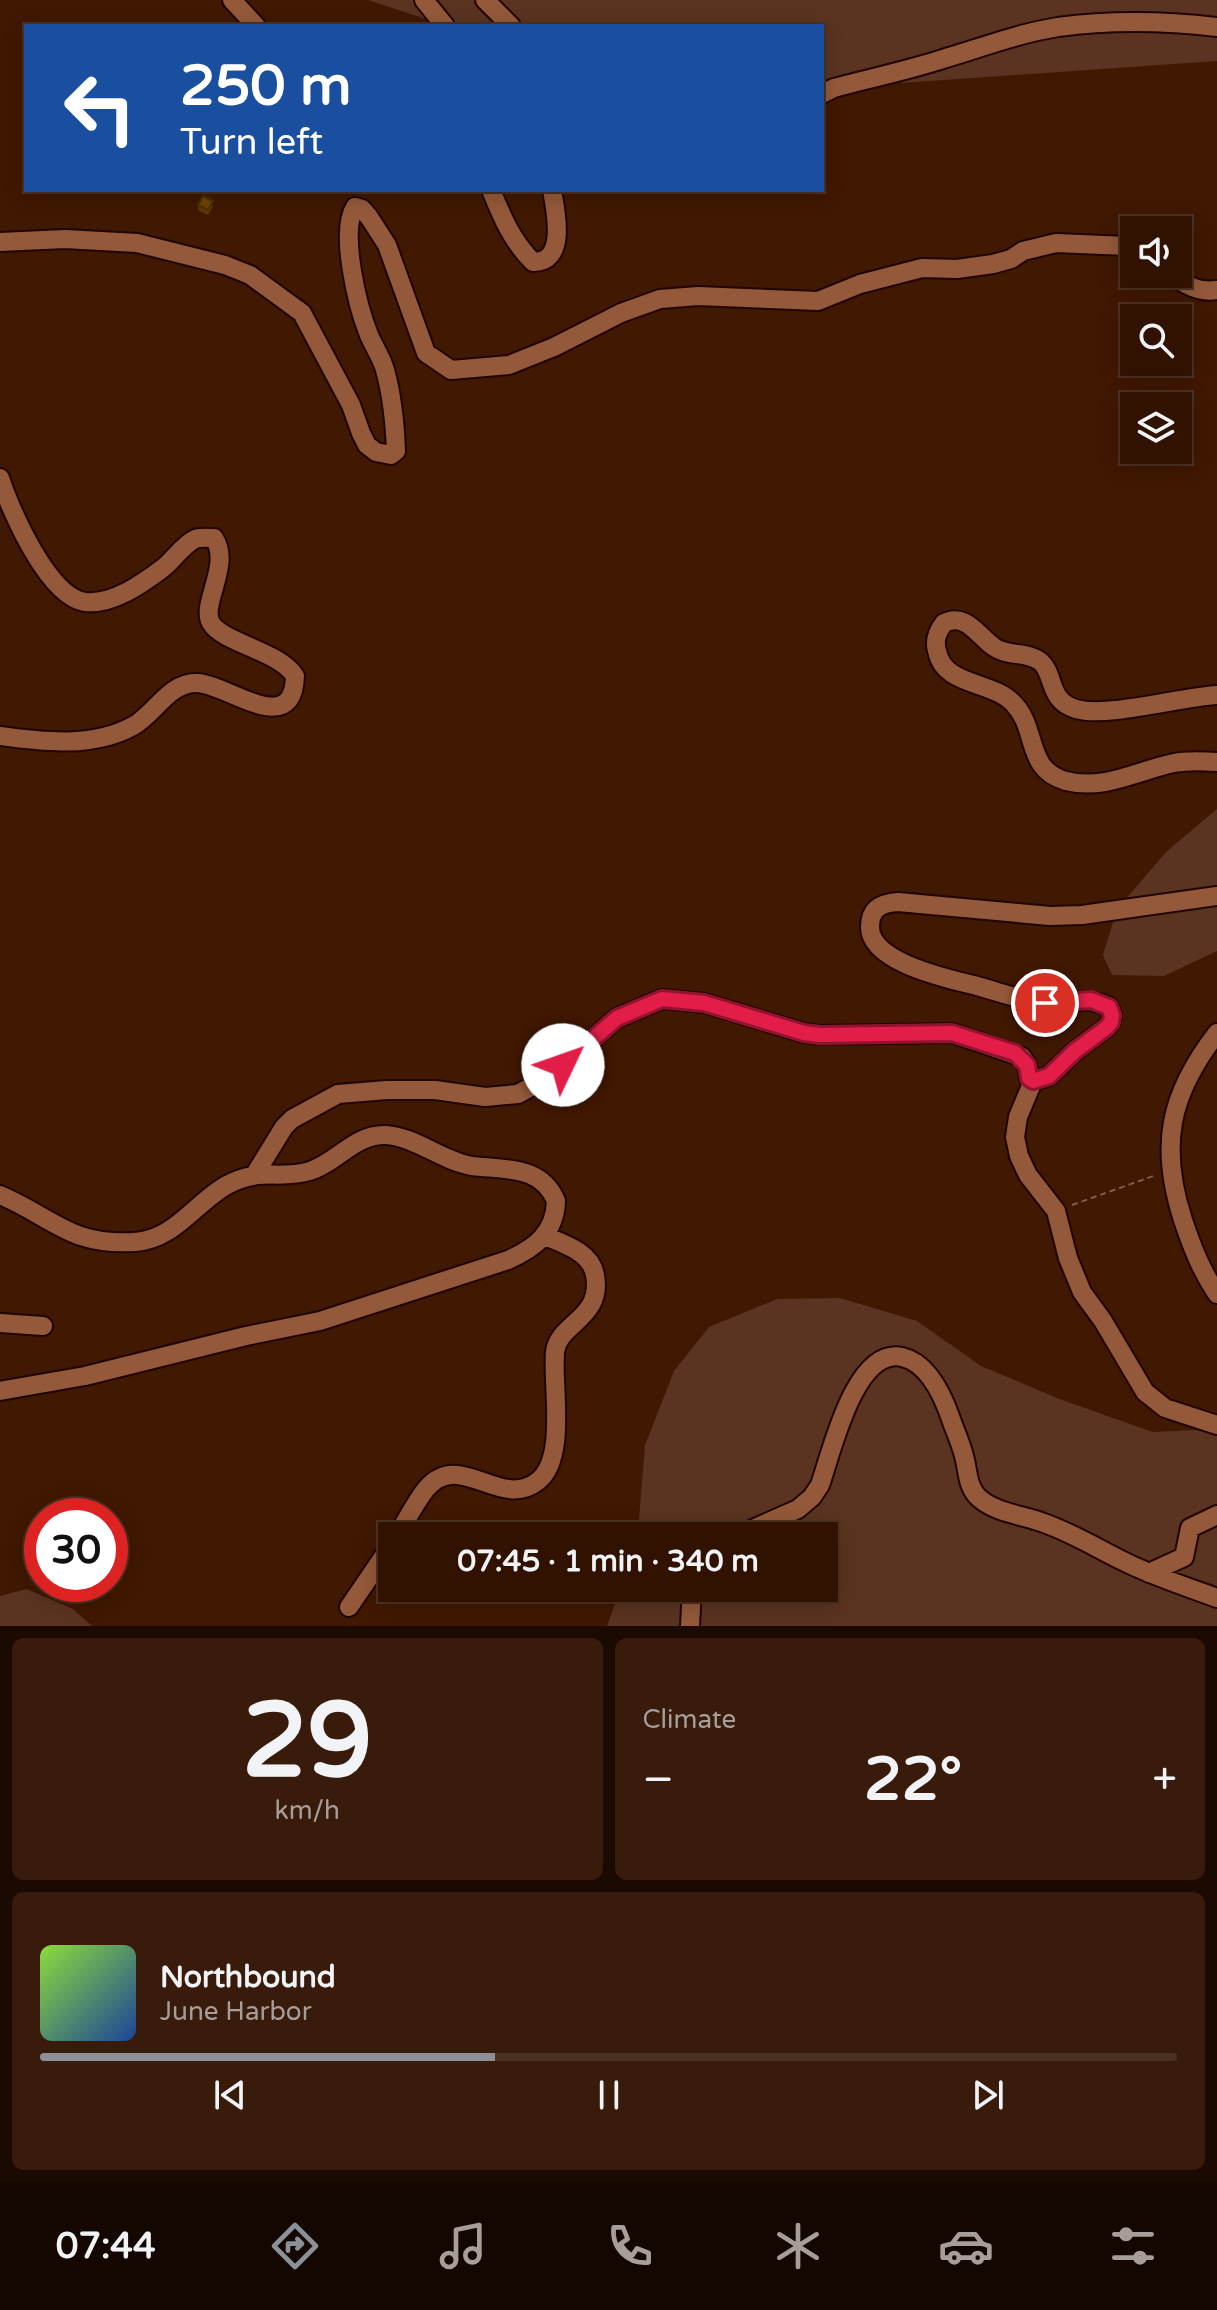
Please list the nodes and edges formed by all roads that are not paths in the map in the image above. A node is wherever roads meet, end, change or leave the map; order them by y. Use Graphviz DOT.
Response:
graph roads {
  1 [pos="232,0"];
  2 [pos="424,0"];
  3 [pos="485,0"];
  4 [pos="254,24"];
  5 [pos="443,24"];
  6 [pos="509,24"];
  7 [pos="1217,27"];
  8 [pos="824,93"];
  9 [pos="492,192"];
  10 [pos="552,192"];
  11 [pos="0,242"];
  12 [pos="1120,246"];
  13 [pos="1192,288"];
  14 [pos="1217,290"];
  15 [pos="0,478"];
  16 [pos="1217,695"];
  17 [pos="0,736"];
  18 [pos="1217,762"];
  19 [pos="1217,896"];
  20 [pos="1217,1033"];
  21 [pos="1033,1081"];
  22 [pos="255,1174"];
  23 [pos="0,1195"];
  24 [pos="545,1236"];
  25 [pos="1217,1294"];
  26 [pos="0,1323"];
  27 [pos="43,1326"];
  28 [pos="0,1391"];
  29 [pos="1217,1425"];
  30 [pos="1217,1515"];
  31 [pos="406,1522"];
  32 [pos="769,1522"];
  33 [pos="378,1565"];
  34 [pos="1149,1573"];
  35 [pos="1217,1598"];
  36 [pos="691,1602"];
  37 [pos="349,1607"];
  38 [pos="690,1626"];
  1 -- 4 [label="street"];
  2 -- 5 [label="street"];
  3 -- 6 [label="street"];
  7 -- 8 [label="street"];
  9 -- 10 [label="street"];
  11 -- 12 [label="street"];
  13 -- 14 [label="street"];
  15 -- 17 [label="street"];
  16 -- 18 [label="street"];
  19 -- 21 [label="street"];
  20 -- 25 [label="street"];
  21 -- 22 [label="street"];
  21 -- 29 [label="street"];
  22 -- 23 [label="street"];
  22 -- 24 [label="street"];
  24 -- 28 [label="street"];
  24 -- 31 [label="street"];
  26 -- 27 [label="street"];
  30 -- 34 [label="street"];
  32 -- 34 [label="street"];
  33 -- 37 [label="street"];
  34 -- 35 [label="street"];
  36 -- 38 [label="street"];
}
